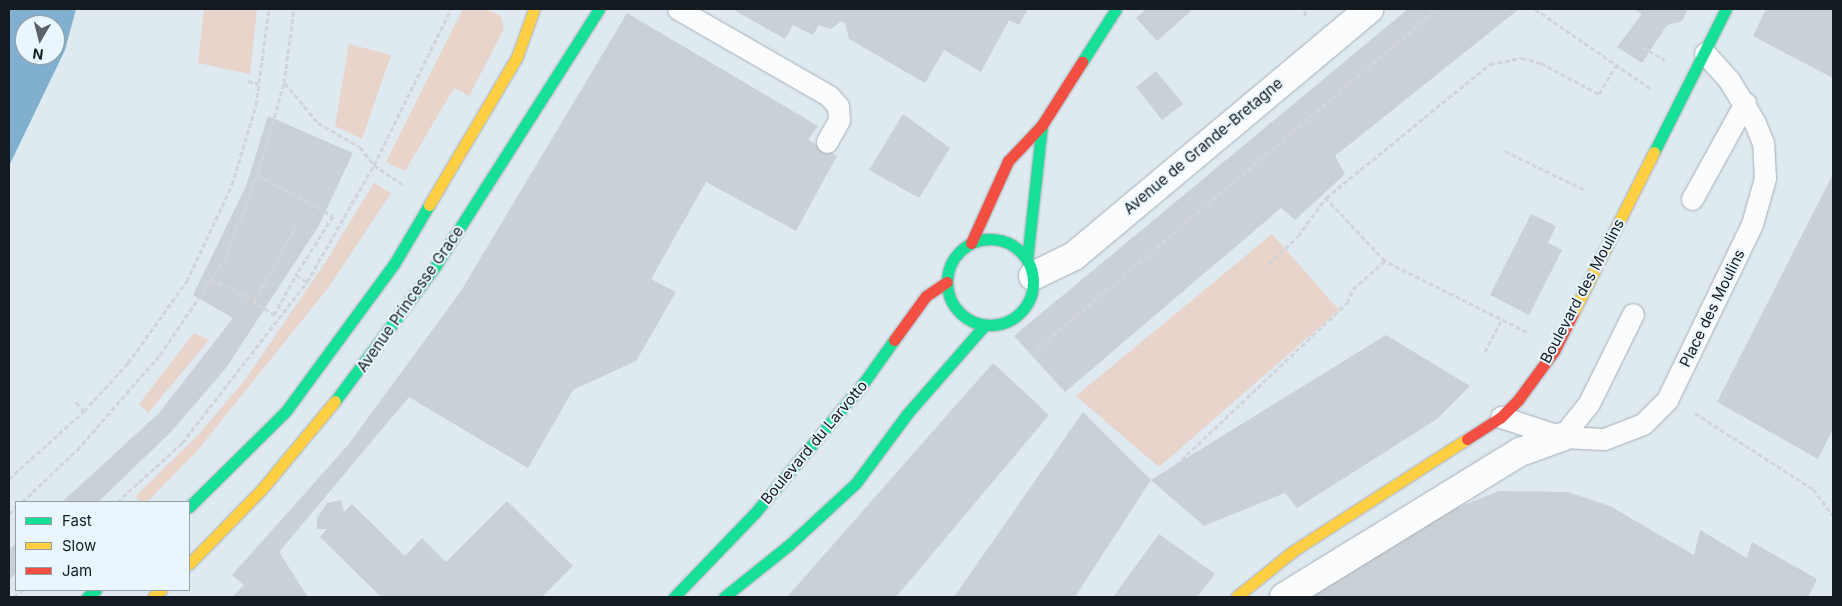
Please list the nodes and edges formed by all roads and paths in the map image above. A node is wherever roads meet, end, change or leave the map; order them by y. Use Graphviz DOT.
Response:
graph roads {
  1 [pos="269,9"];
  2 [pos="292,9"];
  3 [pos="451,9"];
  4 [pos="534,9"];
  5 [pos="678,9"];
  6 [pos="1116,9"];
  7 [pos="1305,9"];
  8 [pos="1369,9"];
  9 [pos="1437,9"];
  10 [pos="1535,9"];
  11 [pos="1726,9"];
  12 [pos="593,13"];
  13 [pos="1305,16"];
  14 [pos="1705,53"];
  15 [pos="1616,66"];
  16 [pos="248,81"];
  17 [pos="284,83"];
  18 [pos="260,84"];
  19 [pos="1678,103"];
  20 [pos="1745,103"];
  21 [pos="1042,125"];
  22 [pos="827,142"];
  23 [pos="1505,151"];
  24 [pos="374,166"];
  25 [pos="258,175"];
  26 [pos="402,184"];
  27 [pos="1585,190"];
  28 [pos="1326,198"];
  29 [pos="1692,199"];
  30 [pos="297,225"];
  31 [pos="971,243"];
  32 [pos="1385,261"];
  33 [pos="1269,264"];
  34 [pos="1030,268"];
  35 [pos="296,275"];
  36 [pos="211,280"];
  37 [pos="307,282"];
  38 [pos="947,282"];
  39 [pos="254,301"];
  40 [pos="1633,314"];
  41 [pos="1502,318"];
  42 [pos="985,325"];
  43 [pos="1036,350"];
  44 [pos="1554,351"];
  45 [pos="1485,352"];
  46 [pos="1667,400"];
  47 [pos="76,402"];
  48 [pos="84,411"];
  49 [pos="1501,417"];
  50 [pos="1562,436"];
  51 [pos="1176,465"];
  52 [pos="9,479"];
  53 [pos="23,501"];
  54 [pos="119,501"];
  55 [pos="190,507"];
  56 [pos="1833,516"];
  57 [pos="190,563"];
  58 [pos="1238,595"];
  59 [pos="674,597"];
  60 [pos="724,597"];
  61 [pos="1284,597"];
  1 -- 18 [label="path"];
  2 -- 17 [label="path"];
  3 -- 24 [label="path"];
  4 -- 55 [label="street"];
  5 -- 22 [label="lane"];
  6 -- 21 [label="street"];
  7 -- 13 [label="path"];
  8 -- 34 [label="street, Avenue de Grande-Bretagne"];
  9 -- 43 [label="path"];
  10 -- 15 [label="path"];
  11 -- 14 [label="street, Boulevard des Moulins"];
  12 -- 57 [label="street, Avenue Princesse Grace"];
  14 -- 19 [label="street, Boulevard des Moulins"];
  14 -- 20 [label="lane, Place des Moulins"];
  15 -- 19 [label="path"];
  15 -- 28 [label="path"];
  16 -- 18 [label="path"];
  17 -- 24 [label="path"];
  17 -- 25 [label="path"];
  18 -- 48 [label="path"];
  19 -- 44 [label="street, Boulevard des Moulins"];
  20 -- 29 [label="lane"];
  20 -- 46 [label="lane, Place des Moulins"];
  21 -- 31 [label="street"];
  21 -- 34 [label="street"];
  23 -- 27 [label="path"];
  24 -- 26 [label="path"];
  24 -- 37 [label="path"];
  25 -- 35 [label="path"];
  25 -- 36 [label="path"];
  28 -- 32 [label="path"];
  28 -- 33 [label="path"];
  30 -- 39 [label="path"];
  31 -- 34 [label="street"];
  31 -- 38 [label="street"];
  32 -- 41 [label="path"];
  32 -- 51 [label="path"];
  34 -- 42 [label="street"];
  35 -- 37 [label="path"];
  35 -- 39 [label="path"];
  36 -- 39 [label="path"];
  36 -- 53 [label="path"];
  37 -- 54 [label="path"];
  38 -- 42 [label="street"];
  38 -- 59 [label="street, Boulevard du Larvotto"];
  40 -- 50 [label="lane"];
  41 -- 44 [label="path"];
  41 -- 45 [label="path"];
  42 -- 60 [label="street"];
  44 -- 49 [label="street, Boulevard des Moulins"];
  46 -- 50 [label="lane, Place des Moulins"];
  46 -- 56 [label="path"];
  47 -- 48 [label="path"];
  48 -- 52 [label="path"];
  49 -- 50 [label="lane, Place des Moulins"];
  49 -- 58 [label="street, Boulevard des Moulins"];
  50 -- 61 [label="street"];
}
